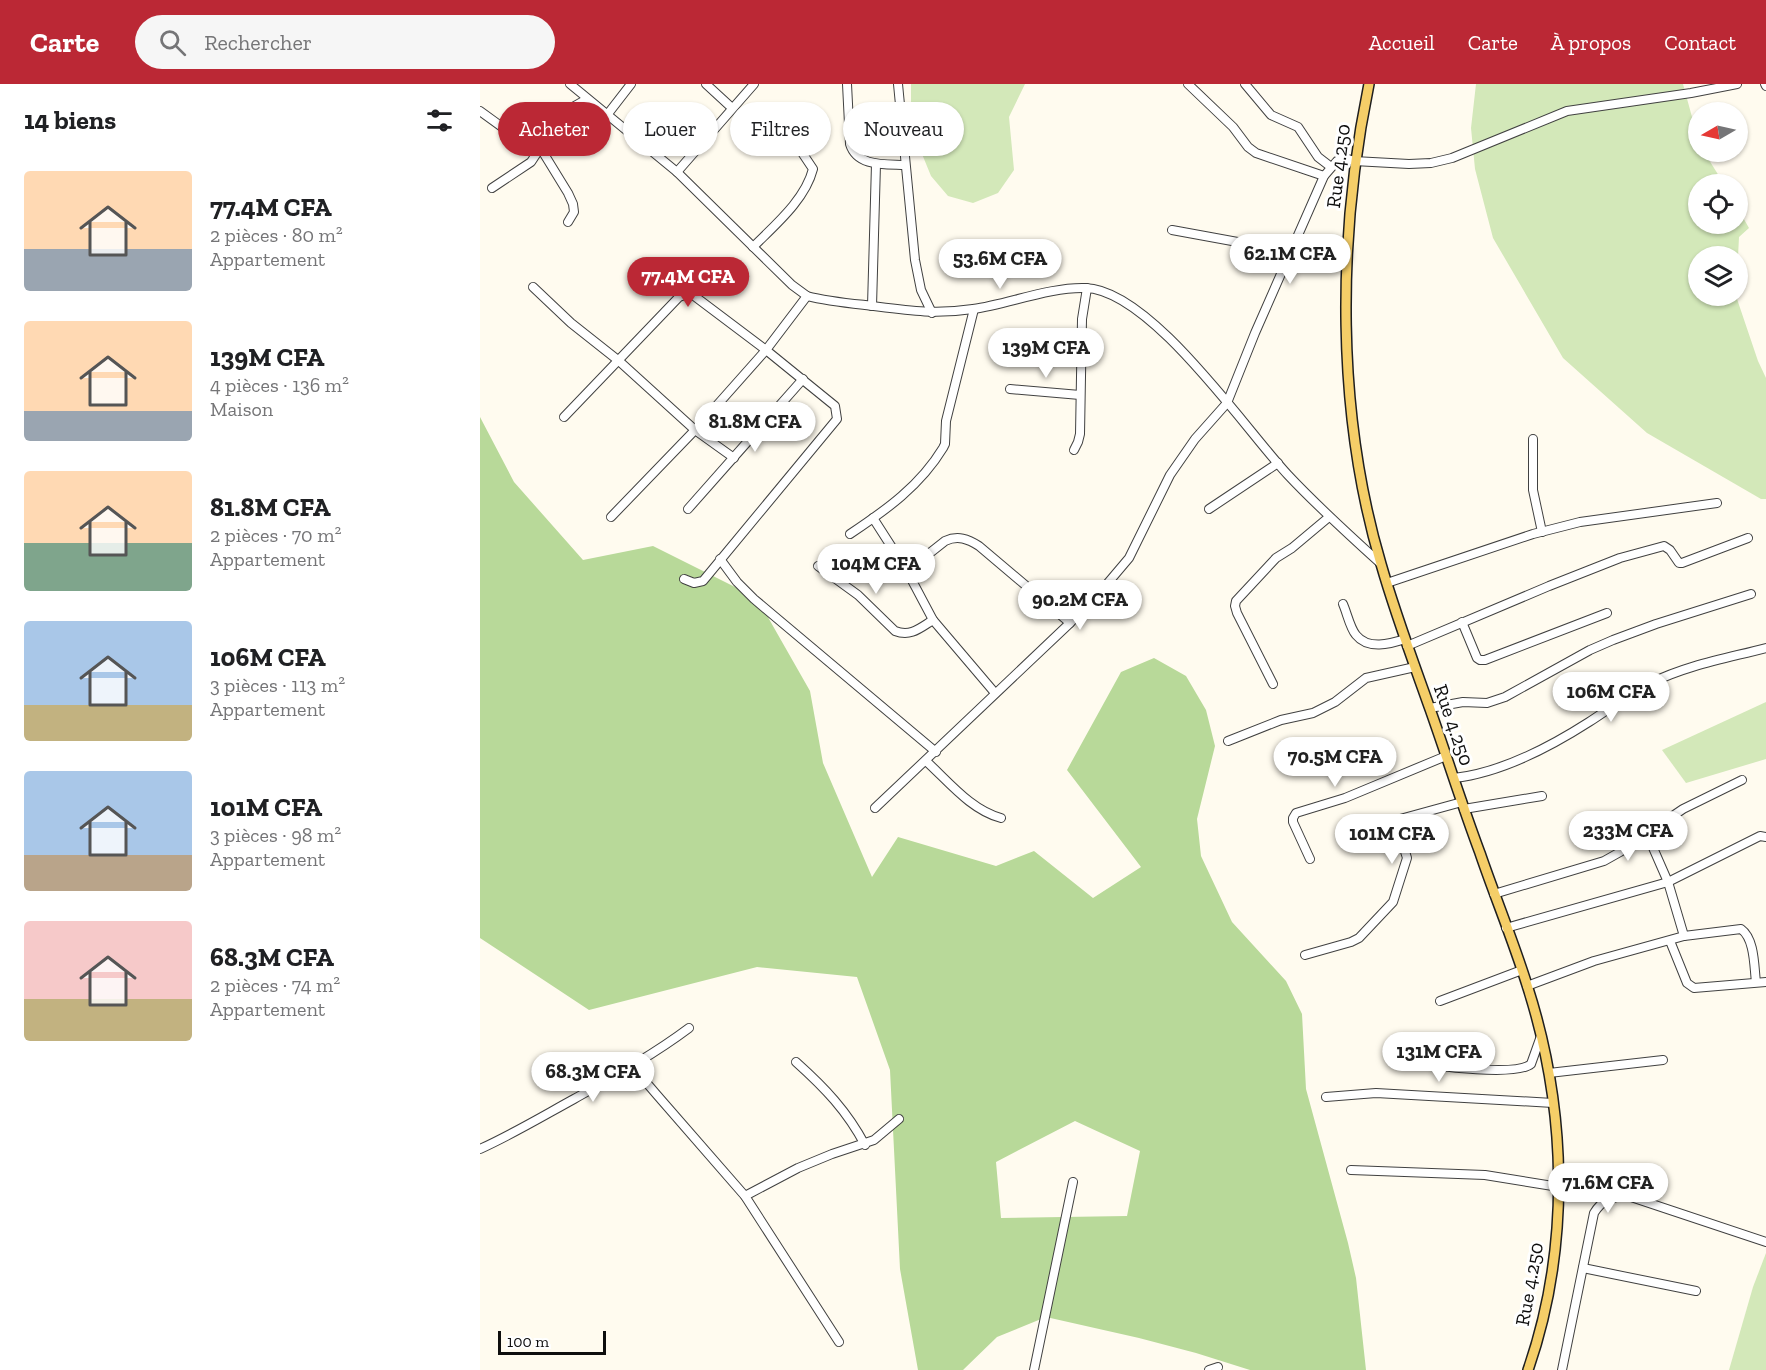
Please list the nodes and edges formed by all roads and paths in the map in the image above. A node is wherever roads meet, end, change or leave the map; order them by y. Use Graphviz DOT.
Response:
graph roads {
  1 [pos="570,84"];
  2 [pos="631,84"];
  3 [pos="706,84"];
  4 [pos="754,84"];
  5 [pos="847,84"];
  6 [pos="898,84"];
  7 [pos="1188,84"];
  8 [pos="1245,84"];
  9 [pos="1369,84"];
  10 [pos="1737,84"];
  11 [pos="1706,87"];
  12 [pos="587,99"];
  13 [pos="582,102"];
  14 [pos="591,102"];
  15 [pos="738,102"];
  16 [pos="730,106"];
  17 [pos="611,110"];
  18 [pos="730,110"];
  19 [pos="480,111"];
  20 [pos="611,118"];
  21 [pos="498,124"];
  22 [pos="536,156"];
  23 [pos="545,156"];
  24 [pos="804,156"];
  25 [pos="1354,161"];
  26 [pos="876,164"];
  27 [pos="905,165"];
  28 [pos="1331,167"];
  29 [pos="676,172"];
  30 [pos="1324,176"];
  31 [pos="492,188"];
  32 [pos="568,222"];
  33 [pos="1173,230"];
  34 [pos="753,247"];
  35 [pos="1289,257"];
  36 [pos="533,287"];
  37 [pos="1087,288"];
  38 [pos="807,296"];
  39 [pos="872,306"];
  40 [pos="974,309"];
  41 [pos="932,314"];
  42 [pos="766,350"];
  43 [pos="619,361"];
  44 [pos="803,379"];
  45 [pos="1010,388"];
  46 [pos="1080,395"];
  47 [pos="1227,403"];
  48 [pos="564,417"];
  49 [pos="695,430"];
  50 [pos="1533,439"];
  51 [pos="1074,450"];
  52 [pos="734,458"];
  53 [pos="1278,463"];
  54 [pos="1717,503"];
  55 [pos="688,509"];
  56 [pos="1209,509"];
  57 [pos="611,517"];
  58 [pos="1329,517"];
  59 [pos="873,518"];
  60 [pos="1542,532"];
  61 [pos="850,534"];
  62 [pos="1748,538"];
  63 [pos="720,560"];
  64 [pos="1380,563"];
  65 [pos="818,566"];
  66 [pos="907,571"];
  67 [pos="684,579"];
  68 [pos="1387,583"];
  69 [pos="1751,594"];
  70 [pos="1343,604"];
  71 [pos="1607,613"];
  72 [pos="933,620"];
  73 [pos="1462,622"];
  74 [pos="1070,623"];
  75 [pos="1406,642"];
  76 [pos="1766,648"];
  77 [pos="1415,667"];
  78 [pos="1273,684"];
  79 [pos="995,693"];
  80 [pos="1430,708"];
  81 [pos="1228,741"];
  82 [pos="936,752"];
  83 [pos="1446,756"];
  84 [pos="926,761"];
  85 [pos="1454,778"];
  86 [pos="1742,780"];
  87 [pos="1542,796"];
  88 [pos="1463,806"];
  89 [pos="875,808"];
  90 [pos="1001,818"];
  91 [pos="1647,834"];
  92 [pos="1766,837"];
  93 [pos="1310,858"];
  94 [pos="1668,882"];
  95 [pos="1494,894"];
  96 [pos="1506,928"];
  97 [pos="1684,936"];
  98 [pos="1670,941"];
  99 [pos="1305,955"];
  100 [pos="1522,970"];
  101 [pos="1756,982"];
  102 [pos="1766,982"];
  103 [pos="1527,986"];
  104 [pos="1440,1001"];
  105 [pos="689,1028"];
  106 [pos="1541,1036"];
  107 [pos="1663,1060"];
  108 [pos="796,1062"];
  109 [pos="1408,1062"];
  110 [pos="636,1063"];
  111 [pos="1549,1073"];
  112 [pos="1326,1097"];
  113 [pos="1553,1102"];
  114 [pos="899,1119"];
  115 [pos="865,1144"];
  116 [pos="480,1149"];
  117 [pos="1558,1167"];
  118 [pos="1352,1170"];
  119 [pos="1073,1182"];
  120 [pos="1559,1186"];
  121 [pos="1625,1195"];
  122 [pos="745,1196"];
  123 [pos="1766,1242"];
  124 [pos="1583,1268"];
  125 [pos="1696,1291"];
  126 [pos="839,1342"];
  127 [pos="1218,1367"];
  128 [pos="1034,1370"];
  129 [pos="1209,1370"];
  130 [pos="1528,1370"];
  131 [pos="1562,1370"];
  1 -- 12 [label="street"];
  2 -- 17 [label="street"];
  3 -- 16 [label="street"];
  4 -- 15 [label="street"];
  5 -- 26 [label="street"];
  6 -- 27 [label="street"];
  7 -- 30 [label="street"];
  8 -- 28 [label="street"];
  9 -- 25 [label="main road, Rue 4.250"];
  10 -- 11 [label="street"];
  11 -- 25 [label="street"];
  12 -- 13 [label="street"];
  12 -- 14 [label="street"];
  18 -- 29 [label="street"];
  19 -- 21 [label="street"];
  20 -- 29 [label="street"];
  22 -- 31 [label="street"];
  23 -- 32 [label="street"];
  24 -- 34 [label="street"];
  25 -- 28 [label="street"];
  25 -- 64 [label="main road, Rue 4.250"];
  26 -- 27 [label="street"];
  26 -- 39 [label="street"];
  27 -- 41 [label="street"];
  28 -- 30 [label="street"];
  29 -- 34 [label="street"];
  30 -- 35 [label="street"];
  33 -- 35 [label="street"];
  34 -- 38 [label="street"];
  35 -- 47 [label="street"];
  36 -- 43 [label="street"];
  37 -- 40 [label="street"];
  37 -- 46 [label="street"];
  37 -- 47 [label="street"];
  38 -- 39 [label="street"];
  38 -- 42 [label="street"];
  39 -- 41 [label="street"];
  40 -- 41 [label="street"];
  40 -- 59 [label="street"];
  42 -- 43 [label="street"];
  42 -- 44 [label="street"];
  42 -- 49 [label="street"];
  43 -- 48 [label="street"];
  43 -- 49 [label="street"];
  44 -- 52 [label="street"];
  44 -- 63 [label="street"];
  45 -- 46 [label="street"];
  46 -- 51 [label="street"];
  47 -- 53 [label="street"];
  47 -- 74 [label="street"];
  49 -- 52 [label="street"];
  49 -- 57 [label="street"];
  50 -- 60 [label="street"];
  52 -- 55 [label="street"];
  53 -- 56 [label="street"];
  53 -- 58 [label="street"];
  54 -- 60 [label="street"];
  58 -- 64 [label="street"];
  58 -- 78 [label="street"];
  59 -- 61 [label="street"];
  59 -- 66 [label="street"];
  60 -- 68 [label="street"];
  62 -- 73 [label="street"];
  63 -- 67 [label="street"];
  63 -- 82 [label="street"];
  64 -- 68 [label="main road, Rue 4.250"];
  65 -- 72 [label="street"];
  66 -- 72 [label="street"];
  66 -- 74 [label="street"];
  68 -- 75 [label="main road, Rue 4.250"];
  69 -- 80 [label="street"];
  70 -- 75 [label="street"];
  71 -- 73 [label="street"];
  72 -- 79 [label="street"];
  73 -- 75 [label="street"];
  74 -- 79 [label="street"];
  75 -- 77 [label="main road, Rue 4.250"];
  76 -- 85 [label="street"];
  77 -- 80 [label="main road, Rue 4.250"];
  77 -- 81 [label="street"];
  79 -- 82 [label="street"];
  80 -- 83 [label="main road, Rue 4.250"];
  82 -- 84 [label="street"];
  83 -- 85 [label="main road, Rue 4.250"];
  83 -- 93 [label="street"];
  84 -- 89 [label="street"];
  84 -- 90 [label="street"];
  85 -- 88 [label="main road, Rue 4.250"];
  86 -- 91 [label="street"];
  87 -- 88 [label="street"];
  88 -- 95 [label="main road, Rue 4.250"];
  88 -- 99 [label="street"];
  91 -- 94 [label="street"];
  91 -- 95 [label="street"];
  92 -- 94 [label="street"];
  94 -- 96 [label="street"];
  94 -- 97 [label="street"];
  95 -- 96 [label="main road, Rue 4.250"];
  96 -- 100 [label="main road, Rue 4.250"];
  97 -- 98 [label="street"];
  97 -- 101 [label="street"];
  98 -- 101 [label="street"];
  98 -- 103 [label="street"];
  100 -- 103 [label="main road, Rue 4.250"];
  100 -- 104 [label="street"];
  101 -- 102 [label="street"];
  103 -- 106 [label="main road, Rue 4.250"];
  105 -- 110 [label="street"];
  106 -- 109 [label="street"];
  106 -- 111 [label="main road, Rue 4.250"];
  107 -- 111 [label="street"];
  108 -- 115 [label="street"];
  110 -- 116 [label="street"];
  110 -- 122 [label="street"];
  111 -- 113 [label="main road, Rue 4.250"];
  112 -- 113 [label="street"];
  113 -- 117 [label="main road, Rue 4.250"];
  114 -- 115 [label="street"];
  115 -- 122 [label="street"];
  117 -- 120 [label="main road, Rue 4.250"];
  117 -- 121 [label="street"];
  118 -- 120 [label="street"];
  119 -- 128 [label="street"];
  120 -- 130 [label="main road, Rue 4.250"];
  121 -- 123 [label="street"];
  121 -- 124 [label="street"];
  122 -- 126 [label="street"];
  124 -- 125 [label="street"];
  124 -- 131 [label="street"];
  127 -- 129 [label="street"];
}
